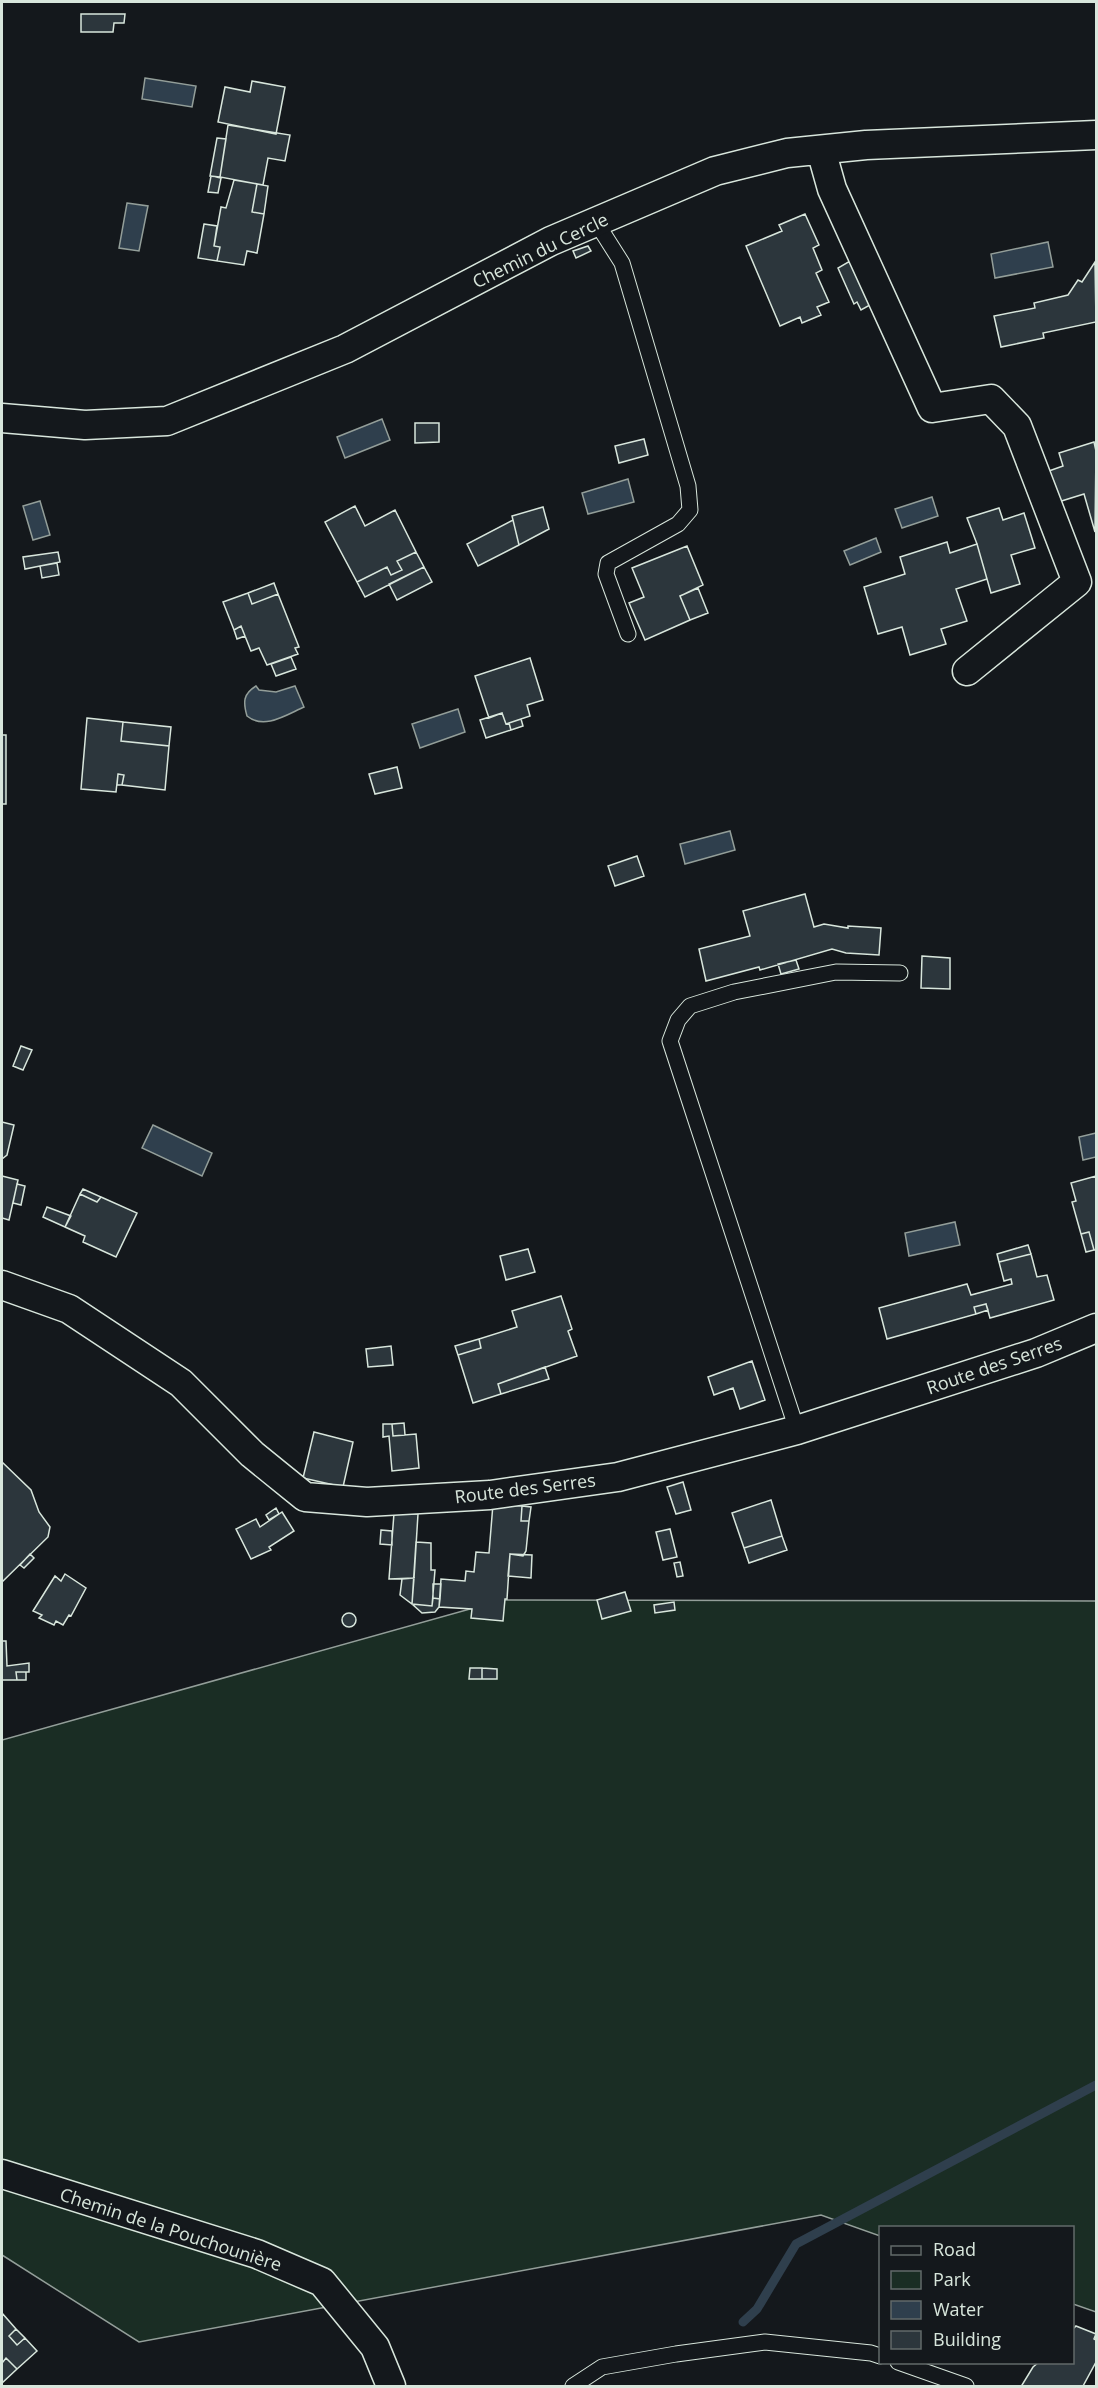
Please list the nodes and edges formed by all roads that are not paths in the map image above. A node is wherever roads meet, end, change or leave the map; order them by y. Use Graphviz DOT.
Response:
graph roads {
  1 [pos="1096,135"];
  2 [pos="821,150"];
  3 [pos="596,222"];
  4 [pos="2,418"];
  5 [pos="628,634"];
  6 [pos="967,671"];
  7 [pos="900,973"];
  8 [pos="2,1285"];
  9 [pos="1096,1328"];
  10 [pos="797,1430"];
  11 [pos="2,2174"];
  12 [pos="879,2356"];
  13 [pos="904,2364"];
  14 [pos="391,2386"];
  15 [pos="573,2386"];
  16 [pos="966,2386"];
  1 -- 2 [label="street, Chemin du Cercle"];
  2 -- 3 [label="street, Chemin du Cercle"];
  2 -- 6 [label="street"];
  3 -- 4 [label="street, Chemin du Cercle"];
  3 -- 5 [label="lane"];
  7 -- 10 [label="lane"];
  8 -- 10 [label="street, Route des Serres"];
  9 -- 10 [label="street, Route des Serres"];
  11 -- 14 [label="street, Chemin de la Pouchounière"];
  12 -- 15 [label="lane"];
  13 -- 16 [label="lane"];
}
